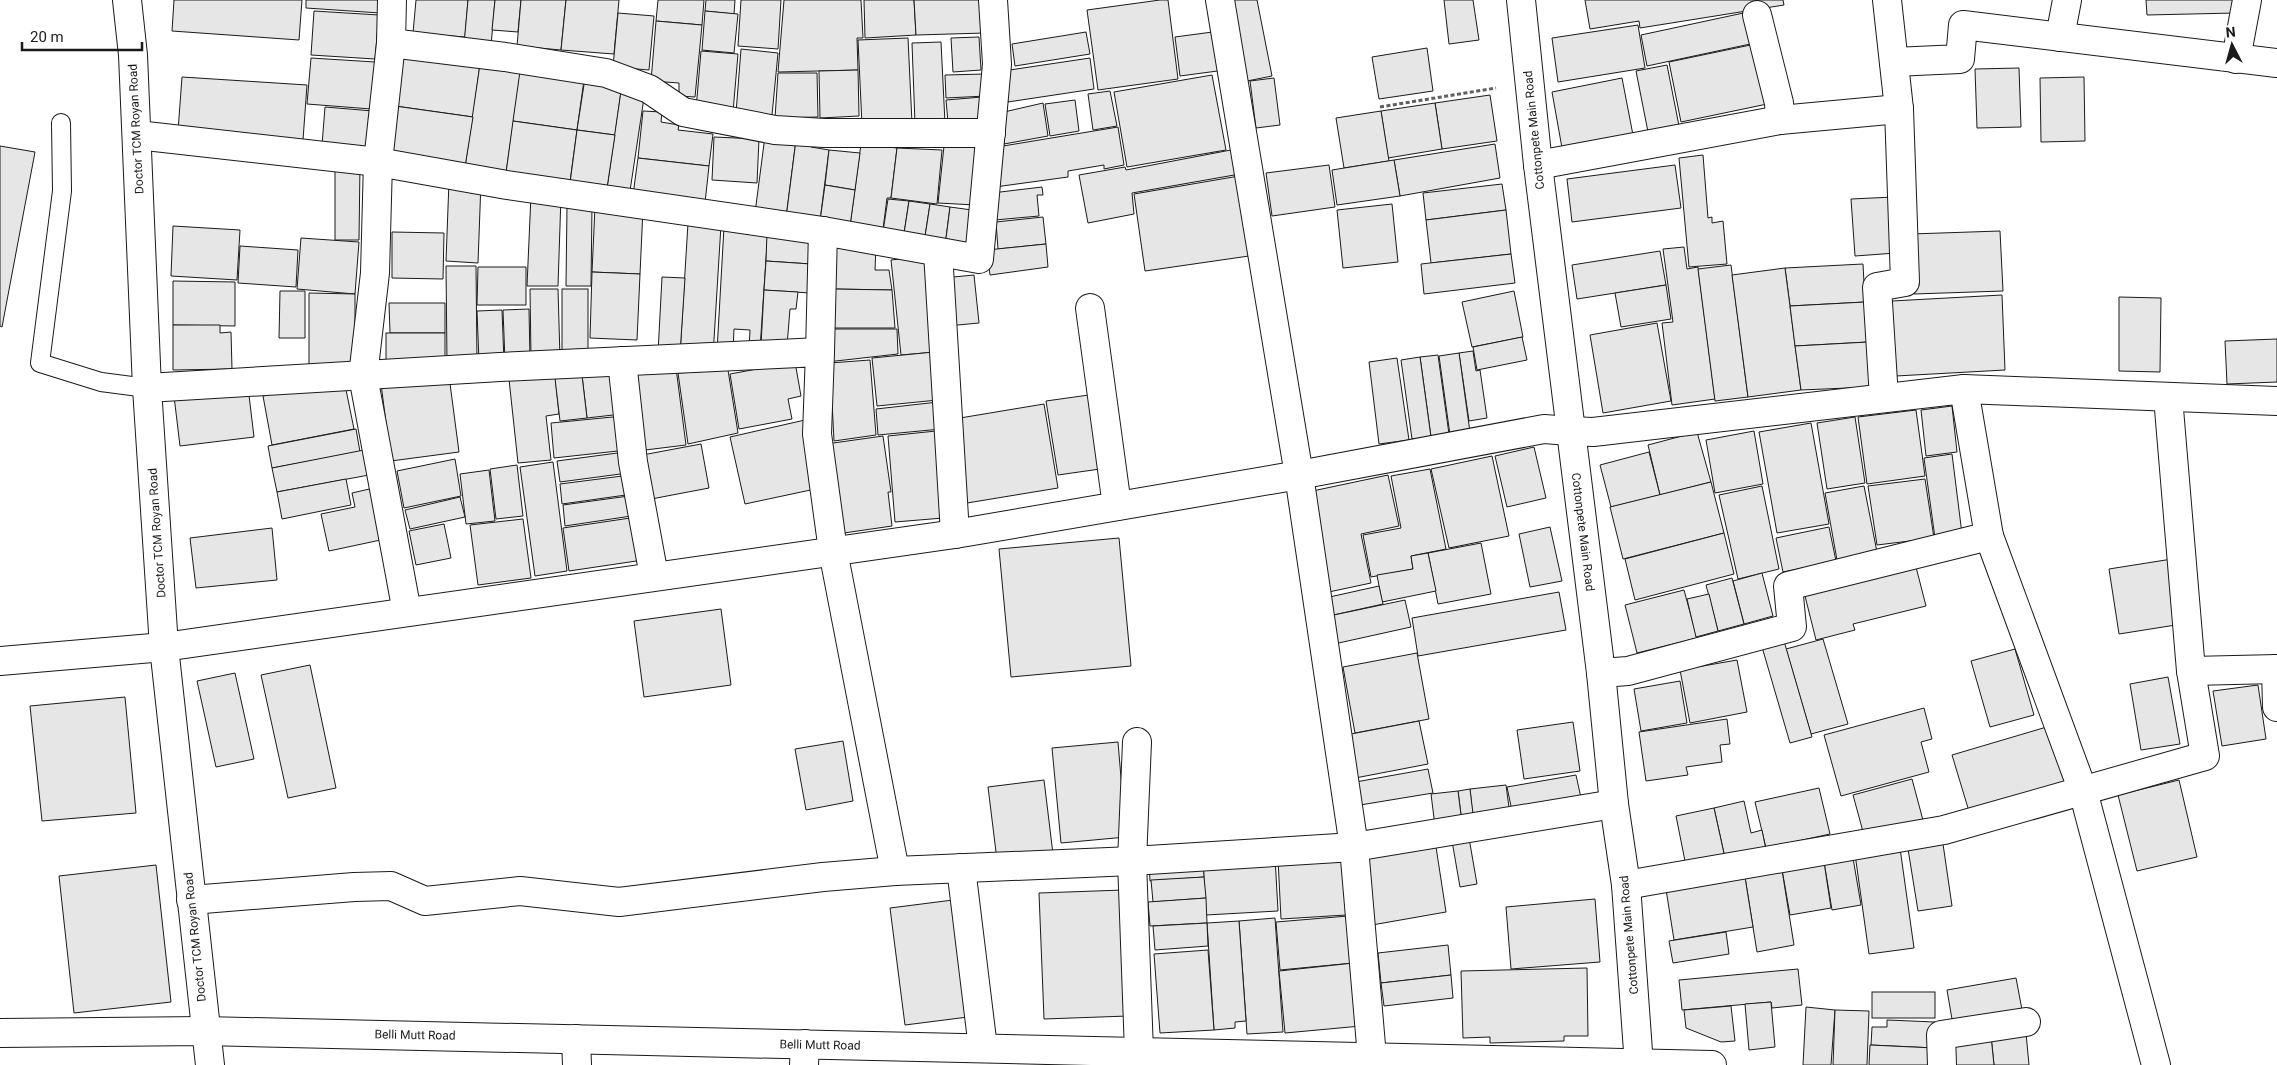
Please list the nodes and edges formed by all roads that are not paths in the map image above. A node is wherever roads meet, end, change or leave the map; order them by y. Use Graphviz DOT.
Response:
graph roads {
  1 [pos="127,0"];
  2 [pos="392,0"];
  3 [pos="993,0"];
  4 [pos="1220,0"];
  5 [pos="1521,0"];
  6 [pos="1887,0"];
  7 [pos="2067,0"];
  8 [pos="2247,0"];
  9 [pos="1757,15"];
  10 [pos="2060,37"];
  11 [pos="391,43"];
  12 [pos="2236,58"];
  13 [pos="1894,62"];
  14 [pos="2277,63"];
  15 [pos="1899,109"];
  16 [pos="1780,120"];
  17 [pos="61,123"];
  18 [pos="992,133"];
  19 [pos="137,135"];
  20 [pos="378,162"];
  21 [pos="1538,165"];
  22 [pos="824,231"];
  23 [pos="938,252"];
  24 [pos="1090,308"];
  25 [pos="820,352"];
  26 [pos="622,361"];
  27 [pos="363,376"];
  28 [pos="147,388"];
  29 [pos="1964,389"];
  30 [pos="2168,396"];
  31 [pos="1884,398"];
  32 [pos="2277,401"];
  33 [pos="1570,431"];
  34 [pos="1299,474"];
  35 [pos="1117,506"];
  36 [pos="955,534"];
  37 [pos="1989,536"];
  38 [pos="834,551"];
  39 [pos="654,576"];
  40 [pos="406,612"];
  41 [pos="164,646"];
  42 [pos="0,661"];
  43 [pos="2277,669"];
  44 [pos="2191,671"];
  45 [pos="1601,673"];
  46 [pos="2277,707"];
  47 [pos="1137,742"];
  48 [pos="2083,790"];
  49 [pos="1614,804"];
  50 [pos="1354,847"];
  51 [pos="1132,861"];
  52 [pos="960,868"];
  53 [pos="895,871"];
  54 [pos="1626,885"];
  55 [pos="191,900"];
  56 [pos="2026,1022"];
  57 [pos="204,1031"];
  58 [pos="0,1033"];
  59 [pos="984,1048"];
  60 [pos="576,1052"];
  61 [pos="1139,1052"];
  62 [pos="805,1055"];
  63 [pos="1372,1057"];
  64 [pos="1639,1063"];
  65 [pos="210,1065"];
  66 [pos="1712,1065"];
  67 [pos="1942,1065"];
  68 [pos="2156,1065"];
  1 -- 19 [label="street, Doctor TCM Royan Road"];
  2 -- 11 [label="street"];
  3 -- 18 [label="street"];
  4 -- 34 [label="street"];
  5 -- 21 [label="street, Cottonpete Main Road"];
  6 -- 13 [label="street"];
  7 -- 10 [label="street"];
  8 -- 12 [label="street"];
  9 -- 16 [label="street"];
  10 -- 12 [label="street"];
  10 -- 13 [label="street"];
  11 -- 18 [label="street"];
  11 -- 20 [label="street"];
  12 -- 14 [label="street"];
  13 -- 15 [label="street"];
  15 -- 16 [label="street"];
  15 -- 31 [label="street"];
  16 -- 21 [label="street"];
  17 -- 28 [label="lane"];
  18 -- 23 [label="street"];
  19 -- 20 [label="street"];
  19 -- 28 [label="street, Doctor TCM Royan Road"];
  20 -- 22 [label="street"];
  20 -- 27 [label="street"];
  21 -- 33 [label="street, Cottonpete Main Road"];
  22 -- 23 [label="street"];
  22 -- 25 [label="street"];
  23 -- 36 [label="street"];
  24 -- 35 [label="street"];
  25 -- 26 [label="street"];
  25 -- 38 [label="street"];
  26 -- 27 [label="street"];
  26 -- 39 [label="street"];
  27 -- 28 [label="street"];
  27 -- 40 [label="street"];
  28 -- 41 [label="street, Doctor TCM Royan Road"];
  29 -- 30 [label="street"];
  29 -- 31 [label="street"];
  29 -- 37 [label="street"];
  30 -- 32 [label="street"];
  30 -- 44 [label="street"];
  31 -- 33 [label="street"];
  33 -- 34 [label="street"];
  33 -- 45 [label="street, Cottonpete Main Road"];
  34 -- 35 [label="street"];
  34 -- 50 [label="street"];
  35 -- 36 [label="street"];
  36 -- 38 [label="street"];
  37 -- 45 [label="street"];
  37 -- 48 [label="street"];
  38 -- 39 [label="street"];
  38 -- 53 [label="street"];
  39 -- 40 [label="street"];
  40 -- 41 [label="street"];
  41 -- 42 [label="street"];
  41 -- 55 [label="street, Doctor TCM Royan Road"];
  43 -- 44 [label="street"];
  43 -- 46 [label="street"];
  44 -- 48 [label="street"];
  45 -- 49 [label="street, Cottonpete Main Road"];
  47 -- 51 [label="street"];
  48 -- 54 [label="street"];
  48 -- 68 [label="street"];
  49 -- 50 [label="street"];
  49 -- 54 [label="street, Cottonpete Main Road"];
  50 -- 51 [label="street"];
  50 -- 63 [label="street"];
  51 -- 52 [label="street"];
  51 -- 61 [label="street"];
  52 -- 53 [label="street"];
  52 -- 59 [label="street"];
  53 -- 55 [label="street"];
  54 -- 64 [label="street, Cottonpete Main Road"];
  55 -- 57 [label="street, Doctor TCM Royan Road"];
  56 -- 67 [label="street"];
  57 -- 58 [label="street, Belli Mutt Road"];
  57 -- 60 [label="street, Belli Mutt Road"];
  57 -- 65 [label="street, Doctor TCM Royan Road"];
  59 -- 61 [label="street, Belli Mutt Road"];
  59 -- 62 [label="street, Belli Mutt Road"];
  60 -- 62 [label="street, Belli Mutt Road"];
  61 -- 63 [label="street, Belli Mutt Road"];
  63 -- 64 [label="street, Belli Mutt Road"];
  64 -- 66 [label="street, Belli Mutt Road"];
}
